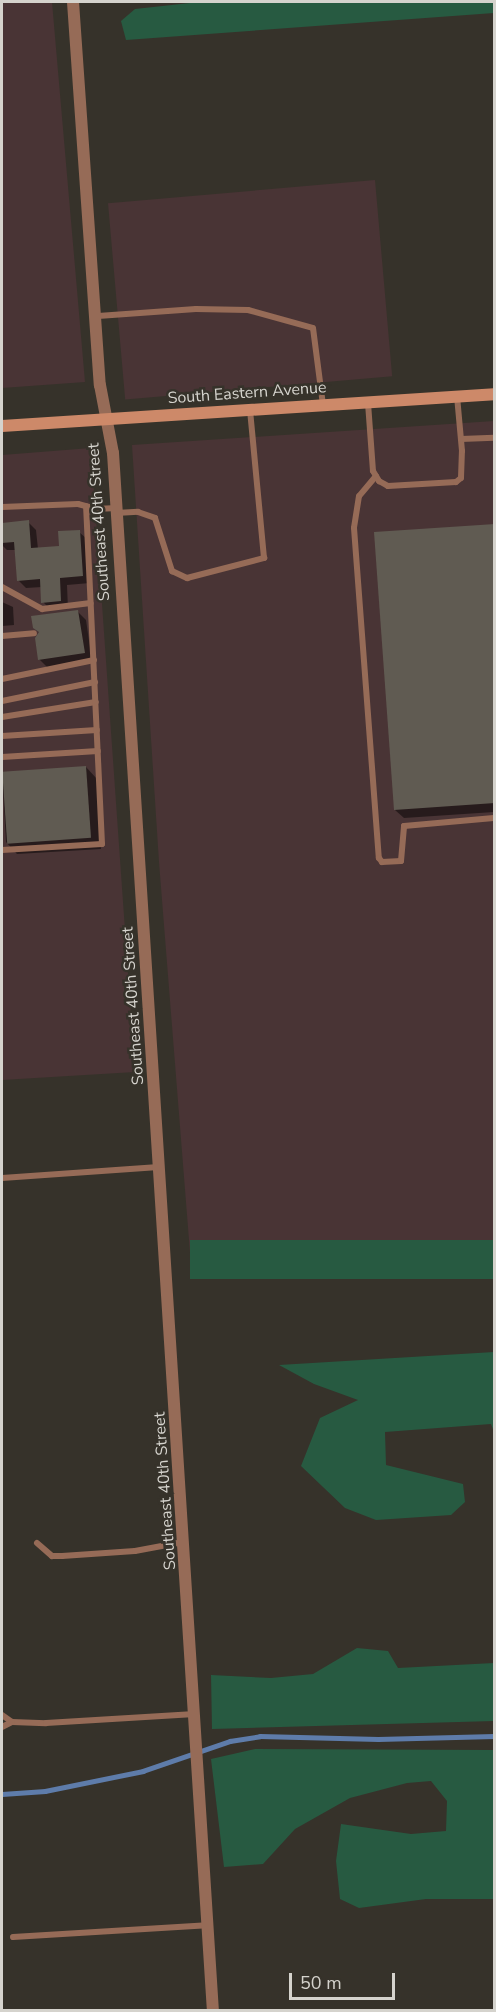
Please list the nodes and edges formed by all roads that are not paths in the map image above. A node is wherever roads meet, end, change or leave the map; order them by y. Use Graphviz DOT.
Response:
graph roads {
  1 [pos="73,2"];
  2 [pos="98,316"];
  3 [pos="495,394"];
  4 [pos="457,396"];
  5 [pos="368,402"];
  6 [pos="323,405"];
  7 [pos="250,410"];
  8 [pos="106,418"];
  9 [pos="2,426"];
  10 [pos="495,438"];
  11 [pos="461,439"];
  12 [pos="376,477"];
  13 [pos="86,506"];
  14 [pos="2,507"];
  15 [pos="116,510"];
  16 [pos="2,587"];
  17 [pos="91,603"];
  18 [pos="34,633"];
  19 [pos="2,636"];
  20 [pos="94,660"];
  21 [pos="2,679"];
  22 [pos="95,682"];
  23 [pos="2,701"];
  24 [pos="96,702"];
  25 [pos="2,717"];
  26 [pos="97,730"];
  27 [pos="2,736"];
  28 [pos="98,752"];
  29 [pos="2,757"];
  30 [pos="495,818"];
  31 [pos="2,850"];
  32 [pos="160,1167"];
  33 [pos="2,1178"];
  34 [pos="185,1542"];
  35 [pos="37,1543"];
  36 [pos="195,1714"];
  37 [pos="2,1715"];
  38 [pos="12,1722"];
  39 [pos="2,1727"];
  40 [pos="208,1925"];
  41 [pos="13,1937"];
  42 [pos="213,2010"];
  1 -- 2 [label="street, Southeast 40th Street"];
  2 -- 6 [label="lane"];
  2 -- 8 [label="street, Southeast 40th Street"];
  3 -- 4 [label="main road, South Eastern Avenue"];
  4 -- 5 [label="main road, South Eastern Avenue"];
  4 -- 11 [label="lane"];
  5 -- 6 [label="main road, South Eastern Avenue"];
  5 -- 12 [label="lane"];
  6 -- 7 [label="main road, South Eastern Avenue"];
  7 -- 8 [label="main road, South Eastern Avenue"];
  7 -- 15 [label="lane"];
  8 -- 9 [label="main road, South Eastern Avenue"];
  8 -- 15 [label="street, Southeast 40th Street"];
  10 -- 11 [label="lane"];
  11 -- 12 [label="lane"];
  12 -- 30 [label="lane"];
  13 -- 14 [label="lane"];
  13 -- 15 [label="lane"];
  13 -- 17 [label="lane"];
  15 -- 32 [label="street, Southeast 40th Street"];
  16 -- 17 [label="lane"];
  17 -- 20 [label="lane"];
  18 -- 19 [label="lane"];
  20 -- 21 [label="lane"];
  20 -- 22 [label="lane"];
  22 -- 23 [label="lane"];
  22 -- 24 [label="lane"];
  24 -- 25 [label="lane"];
  24 -- 26 [label="lane"];
  26 -- 27 [label="lane"];
  26 -- 28 [label="lane"];
  28 -- 29 [label="lane"];
  28 -- 31 [label="lane"];
  32 -- 33 [label="lane"];
  32 -- 34 [label="street, Southeast 40th Street"];
  34 -- 35 [label="lane"];
  34 -- 36 [label="street, Southeast 40th Street"];
  36 -- 38 [label="lane"];
  36 -- 40 [label="street, Southeast 40th Street"];
  37 -- 38 [label="lane"];
  38 -- 39 [label="lane"];
  40 -- 41 [label="lane"];
  40 -- 42 [label="street, Southeast 40th Street"];
}
